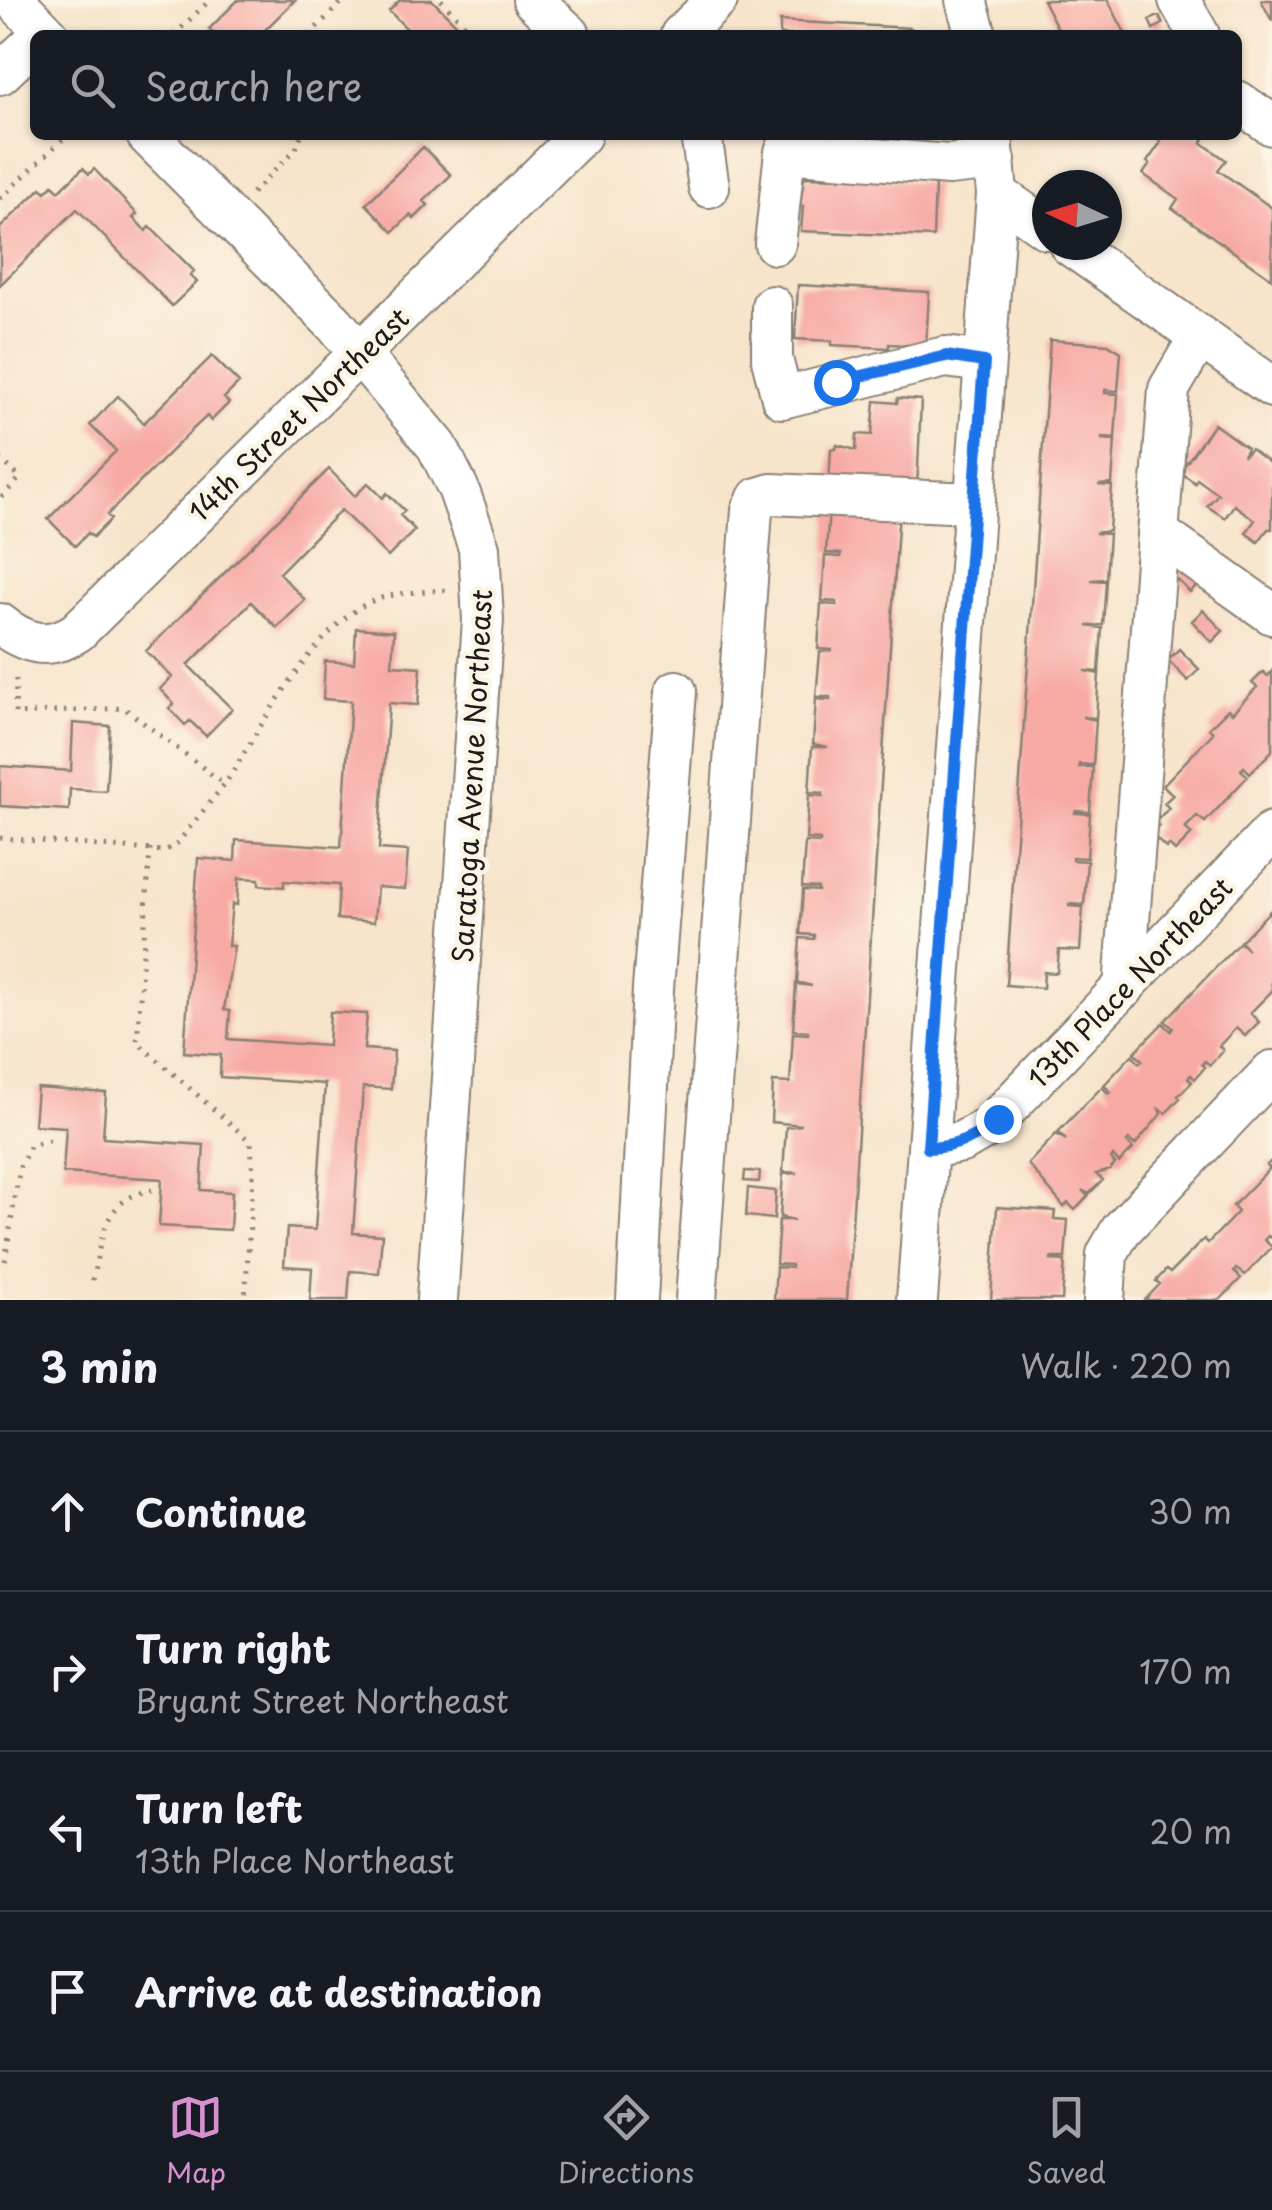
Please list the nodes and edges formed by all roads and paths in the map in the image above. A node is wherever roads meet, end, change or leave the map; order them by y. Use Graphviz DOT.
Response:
graph roads {
  1 [pos="14,0"];
  2 [pos="210,0"];
  3 [pos="344,0"];
  4 [pos="441,0"];
  5 [pos="533,0"];
  6 [pos="717,0"];
  7 [pos="966,0"];
  8 [pos="1179,0"];
  9 [pos="37,30"];
  10 [pos="179,30"];
  11 [pos="314,30"];
  12 [pos="470,30"];
  13 [pos="565,30"];
  14 [pos="686,30"];
  15 [pos="975,30"];
  16 [pos="1195,30"];
  17 [pos="30,47"];
  18 [pos="0,74"];
  19 [pos="1242,104"];
  20 [pos="1272,125"];
  21 [pos="62,140"];
  22 [pos="151,140"];
  23 [pos="298,140"];
  24 [pos="576,140"];
  25 [pos="702,140"];
  26 [pos="995,163"];
  27 [pos="709,187"];
  28 [pos="248,197"];
  29 [pos="0,199"];
  30 [pos="1032,209"];
  31 [pos="775,244"];
  32 [pos="1091,260"];
  33 [pos="772,306"];
  34 [pos="1200,336"];
  35 [pos="360,354"];
  36 [pos="984,362"];
  37 [pos="1272,387"];
  38 [pos="0,458"];
  39 [pos="0,499"];
  40 [pos="973,503"];
  41 [pos="1158,533"];
  42 [pos="446,590"];
  43 [pos="1272,614"];
  44 [pos="0,624"];
  45 [pos="16,679"];
  46 [pos="676,691"];
  47 [pos="227,781"];
  48 [pos="1272,832"];
  49 [pos="0,838"];
  50 [pos="150,849"];
  51 [pos="1124,988"];
  52 [pos="1272,1071"];
  53 [pos="53,1140"];
  54 [pos="928,1148"];
  55 [pos="152,1190"];
  56 [pos="4,1261"];
  57 [pos="92,1280"];
  58 [pos="245,1300"];
  59 [pos="437,1300"];
  60 [pos="638,1300"];
  61 [pos="696,1300"];
  62 [pos="917,1300"];
  63 [pos="1104,1300"];
  1 -- 9 [label="street"];
  2 -- 10 [label="path"];
  3 -- 11 [label="path"];
  4 -- 12 [label="path"];
  5 -- 13 [label="street"];
  6 -- 14 [label="street"];
  7 -- 15 [label="street"];
  8 -- 16 [label="street"];
  17 -- 18 [label="street"];
  19 -- 20 [label="street"];
  21 -- 29 [label="path"];
  22 -- 35 [label="street, Saratoga Avenue Northeast"];
  23 -- 28 [label="path"];
  24 -- 35 [label="street, 14th Street Northeast"];
  25 -- 27 [label="street"];
  26 -- 30 [label="street"];
  26 -- 31 [label="street"];
  26 -- 36 [label="street"];
  32 -- 34 [label="street"];
  33 -- 36 [label="street"];
  34 -- 37 [label="street"];
  34 -- 41 [label="street"];
  35 -- 44 [label="street, 14th Street Northeast"];
  35 -- 59 [label="street, Saratoga Avenue Northeast"];
  36 -- 40 [label="street"];
  38 -- 39 [label="path"];
  40 -- 54 [label="street"];
  40 -- 61 [label="street"];
  41 -- 43 [label="street"];
  41 -- 51 [label="street"];
  42 -- 47 [label="path"];
  45 -- 47 [label="path"];
  46 -- 60 [label="street"];
  47 -- 50 [label="path"];
  48 -- 51 [label="street, 13th Place Northeast"];
  49 -- 50 [label="path"];
  50 -- 58 [label="path"];
  51 -- 54 [label="street, 13th Place Northeast"];
  52 -- 63 [label="street"];
  53 -- 56 [label="path"];
  54 -- 62 [label="street"];
  55 -- 57 [label="path"];
}
